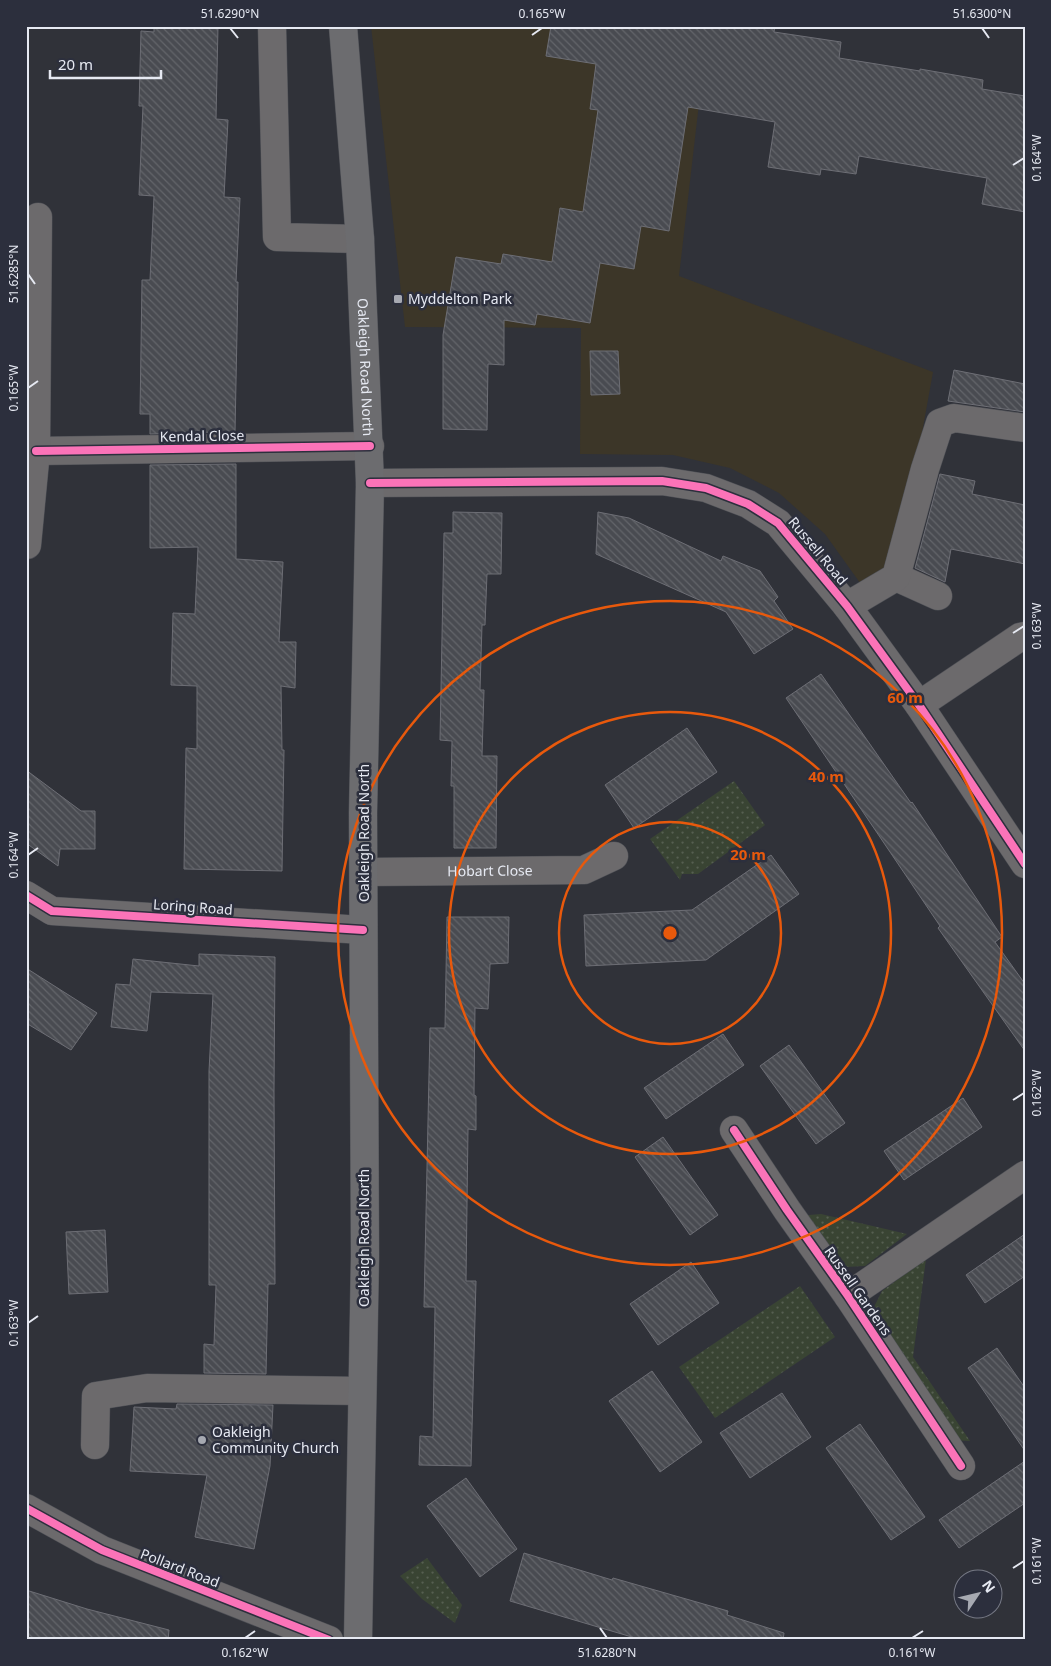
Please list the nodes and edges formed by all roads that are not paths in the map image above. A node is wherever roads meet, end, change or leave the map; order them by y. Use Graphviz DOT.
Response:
graph roads {
  1 [pos="272,26"];
  2 [pos="343,26"];
  3 [pos="38,217"];
  4 [pos="360,240"];
  5 [pos="1025,428"];
  6 [pos="370,446"];
  7 [pos="36,451"];
  8 [pos="370,483"];
  9 [pos="27,545"];
  10 [pos="896,577"];
  11 [pos="938,596"];
  12 [pos="848,606"];
  13 [pos="1025,636"];
  14 [pos="919,705"];
  15 [pos="614,856"];
  16 [pos="1025,864"];
  17 [pos="364,872"];
  18 [pos="26,895"];
  19 [pos="363,930"];
  20 [pos="734,1130"];
  21 [pos="1025,1175"];
  22 [pos="848,1296"];
  23 [pos="362,1391"];
  24 [pos="95,1445"];
  25 [pos="961,1466"];
  26 [pos="26,1508"];
  27 [pos="330,1640"];
  28 [pos="358,1640"];
  1 -- 4 [label="street"];
  2 -- 4 [label="main road, Oakleigh Road North"];
  3 -- 7 [label="street"];
  4 -- 6 [label="main road, Oakleigh Road North"];
  5 -- 10 [label="street"];
  6 -- 7 [label="street, Kendal Close"];
  6 -- 8 [label="main road, Oakleigh Road North"];
  7 -- 9 [label="street"];
  8 -- 12 [label="street, Russell Road"];
  8 -- 17 [label="main road, Oakleigh Road North"];
  10 -- 11 [label="street"];
  10 -- 12 [label="street"];
  12 -- 14 [label="street, Russell Road"];
  13 -- 14 [label="street"];
  14 -- 16 [label="street, Russell Road"];
  15 -- 17 [label="street, Hobart Close"];
  17 -- 19 [label="main road, Oakleigh Road North"];
  18 -- 19 [label="street, Loring Road"];
  19 -- 23 [label="main road, Oakleigh Road North"];
  20 -- 22 [label="street, Russell Gardens"];
  21 -- 22 [label="street, Russell Gardens"];
  22 -- 25 [label="street, Russell Gardens"];
  23 -- 24 [label="street"];
  23 -- 28 [label="main road, Oakleigh Road North"];
  26 -- 27 [label="street, Pollard Road"];
}
